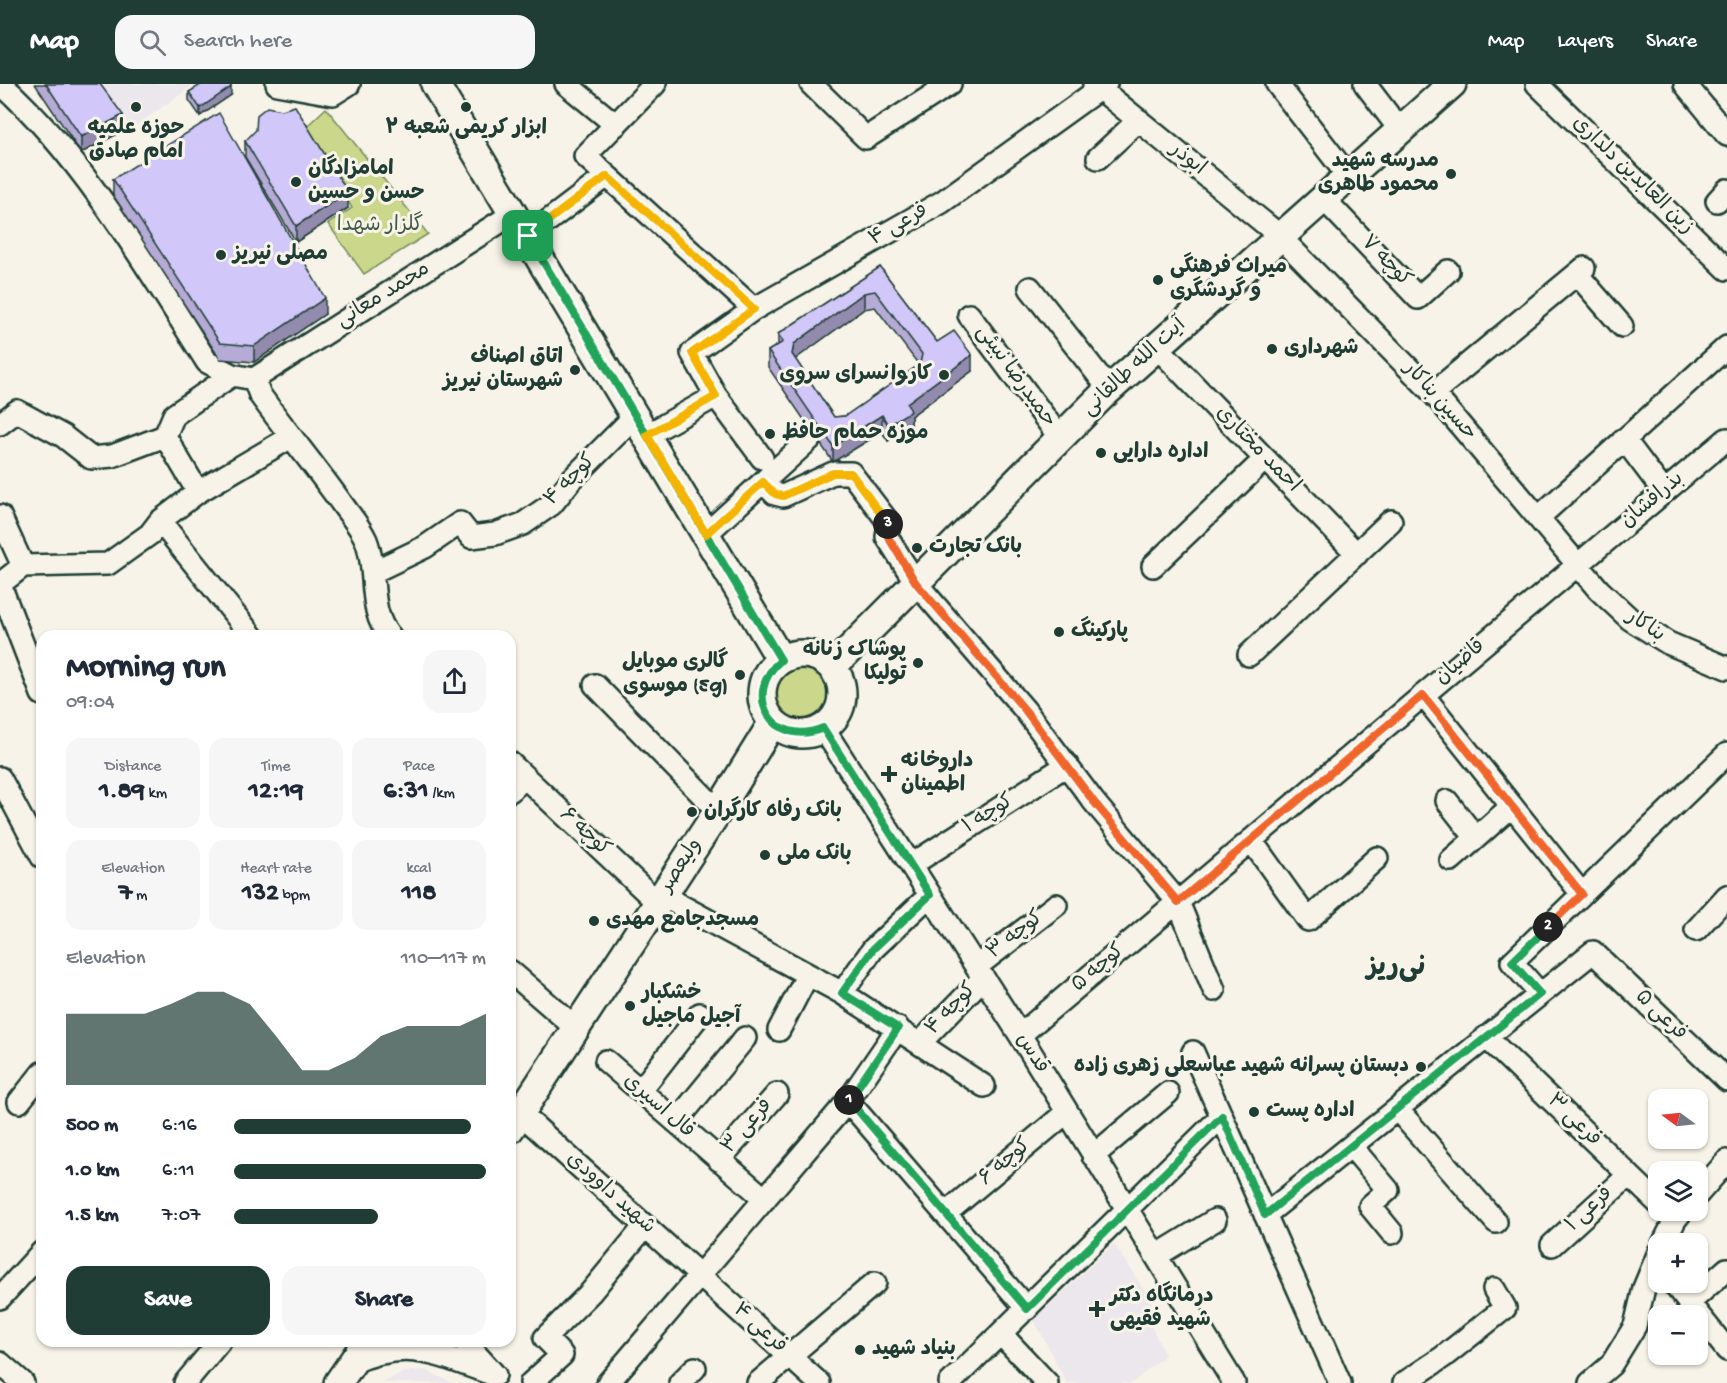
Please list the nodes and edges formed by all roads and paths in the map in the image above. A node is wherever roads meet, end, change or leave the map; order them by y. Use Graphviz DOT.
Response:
graph roads {
  1 [pos="1,84"];
  2 [pos="277,84"];
  3 [pos="349,84"];
  4 [pos="435,84"];
  5 [pos="567,84"];
  6 [pos="656,84"];
  7 [pos="811,84"];
  8 [pos="950,84"];
  9 [pos="1277,84"];
  10 [pos="1365,84"];
  11 [pos="1452,84"];
  12 [pos="1537,84"];
  13 [pos="1684,84"];
  14 [pos="1100,86"];
  15 [pos="1139,120"];
  16 [pos="616,125"];
  17 [pos="1400,130"];
  18 [pos="1727,135"];
  19 [pos="1098,158"];
  20 [pos="607,176"];
  21 [pos="1348,176"];
  22 [pos="1323,198"];
  23 [pos="514,213"];
  24 [pos="528,236"];
  25 [pos="1285,242"];
  26 [pos="1727,269"];
  27 [pos="1448,271"];
  28 [pos="1030,288"];
  29 [pos="754,309"];
  30 [pos="969,315"];
  31 [pos="1622,326"];
  32 [pos="1157,347"];
  33 [pos="1727,347"];
  34 [pos="232,375"];
  35 [pos="254,379"];
  36 [pos="1110,390"];
  37 [pos="1433,393"];
  38 [pos="716,396"];
  39 [pos="0,424"];
  40 [pos="641,426"];
  41 [pos="165,436"];
  42 [pos="291,437"];
  43 [pos="1060,438"];
  44 [pos="810,439"];
  45 [pos="1624,439"];
  46 [pos="1727,439"];
  47 [pos="762,458"];
  48 [pos="1265,459"];
  49 [pos="763,482"];
  50 [pos="198,492"];
  51 [pos="1664,492"];
  52 [pos="0,516"];
  53 [pos="1538,518"];
  54 [pos="160,521"];
  55 [pos="1391,521"];
  56 [pos="706,534"];
  57 [pos="1357,554"];
  58 [pos="1580,564"];
  59 [pos="23,566"];
  60 [pos="1153,566"];
  61 [pos="373,572"];
  62 [pos="916,583"];
  63 [pos="0,585"];
  64 [pos="5,616"];
  65 [pos="247,630"];
  66 [pos="383,630"];
  67 [pos="1249,655"];
  68 [pos="781,660"];
  69 [pos="832,667"];
  70 [pos="1727,668"];
  71 [pos="36,681"];
  72 [pos="595,685"];
  73 [pos="1423,695"];
  74 [pos="773,722"];
  75 [pos="823,728"];
  76 [pos="1727,754"];
  77 [pos="1067,765"];
  78 [pos="0,778"];
  79 [pos="516,778"];
  80 [pos="1447,801"];
  81 [pos="1512,806"];
  82 [pos="718,812"];
  83 [pos="1476,838"];
  84 [pos="1251,840"];
  85 [pos="36,846"];
  86 [pos="1377,858"];
  87 [pos="1451,860"];
  88 [pos="911,865"];
  89 [pos="1582,894"];
  90 [pos="930,895"];
  91 [pos="1727,896"];
  92 [pos="660,899"];
  93 [pos="1178,902"];
  94 [pos="1056,905"];
  95 [pos="1696,930"];
  96 [pos="980,972"];
  97 [pos="516,976"];
  98 [pos="807,976"];
  99 [pos="1214,990"];
  100 [pos="842,993"];
  101 [pos="1540,994"];
  102 [pos="700,1014"];
  103 [pos="898,1028"];
  104 [pos="577,1029"];
  105 [pos="779,1030"];
  106 [pos="1020,1035"];
  107 [pos="1486,1037"];
  108 [pos="745,1038"];
  109 [pos="920,1043"];
  110 [pos="1193,1052"];
  111 [pos="606,1061"];
  112 [pos="1727,1080"];
  113 [pos="36,1081"];
  114 [pos="984,1086"];
  115 [pos="640,1091"];
  116 [pos="1168,1093"];
  117 [pos="777,1095"];
  118 [pos="848,1101"];
  119 [pos="19,1102"];
  120 [pos="1397,1109"];
  121 [pos="1067,1112"];
  122 [pos="516,1115"];
  123 [pos="1222,1116"];
  124 [pos="516,1120"];
  125 [pos="676,1122"];
  126 [pos="1351,1146"];
  127 [pos="1094,1156"];
  128 [pos="719,1160"];
  129 [pos="1727,1161"];
  130 [pos="1629,1175"];
  131 [pos="1708,1183"];
  132 [pos="1648,1193"];
  133 [pos="765,1199"];
  134 [pos="1128,1211"];
  135 [pos="945,1214"];
  136 [pos="1265,1215"];
  137 [pos="1215,1220"];
  138 [pos="1496,1222"];
  139 [pos="645,1226"];
  140 [pos="1392,1233"];
  141 [pos="1552,1245"];
  142 [pos="1156,1256"];
  143 [pos="36,1259"];
  144 [pos="1727,1269"];
  145 [pos="699,1275"];
  146 [pos="875,1283"];
  147 [pos="1648,1288"];
  148 [pos="1494,1289"];
  149 [pos="1681,1293"];
  150 [pos="0,1298"];
  151 [pos="1689,1303"];
  152 [pos="1027,1309"];
  153 [pos="1001,1334"];
  154 [pos="215,1347"];
  155 [pos="363,1347"];
  156 [pos="470,1347"];
  157 [pos="1727,1350"];
  158 [pos="789,1356"];
  159 [pos="0,1363"];
  160 [pos="696,1368"];
  161 [pos="345,1373"];
  162 [pos="499,1379"];
  163 [pos="956,1381"];
  164 [pos="1230,1381"];
  165 [pos="23,1383"];
  166 [pos="185,1383"];
  167 [pos="531,1383"];
  168 [pos="608,1383"];
  169 [pos="680,1383"];
  170 [pos="758,1383"];
  171 [pos="819,1383"];
  172 [pos="1047,1383"];
  173 [pos="1340,1383"];
  174 [pos="1404,1383"];
  175 [pos="1590,1383"];
  1 -- 34 [label="street"];
  2 -- 3 [label="street"];
  4 -- 23 [label="main road"];
  5 -- 16 [label="street"];
  6 -- 16 [label="street"];
  7 -- 8 [label="street"];
  9 -- 21 [label="street"];
  10 -- 17 [label="street"];
  11 -- 17 [label="main road, آیت الله طالقانی"];
  12 -- 26 [label="street, زین العابدین دلداری"];
  13 -- 18 [label="street"];
  14 -- 15 [label="street, ابوذر"];
  14 -- 29 [label="street, فرعی ۴"];
  15 -- 19 [label="street"];
  15 -- 25 [label="street, ابوذر"];
  16 -- 20 [label="street"];
  17 -- 21 [label="main road, آیت الله طالقانی"];
  20 -- 24 [label="street"];
  20 -- 29 [label="street"];
  21 -- 22 [label="main road, آیت الله طالقانی"];
  22 -- 25 [label="main road, آیت الله طالقانی"];
  22 -- 27 [label="street, کوچه ۷"];
  23 -- 24 [label="main road"];
  23 -- 35 [label="street, محمد معانی"];
  24 -- 40 [label="main road"];
  25 -- 32 [label="main road, آیت الله طالقانی"];
  25 -- 37 [label="street, حسین بناکار"];
  28 -- 36 [label="street"];
  29 -- 38 [label="street, فرعی ۴"];
  30 -- 43 [label="street, حمیدرضا نبیئی"];
  31 -- 37 [label="street"];
  32 -- 36 [label="main road, آیت الله طالقانی"];
  32 -- 48 [label="street, احمد مختاری"];
  33 -- 45 [label="street"];
  34 -- 35 [label="street"];
  34 -- 41 [label="street"];
  35 -- 42 [label="street"];
  36 -- 43 [label="main road, آیت الله طالقانی"];
  37 -- 53 [label="street, حسین بناکار"];
  38 -- 40 [label="street"];
  38 -- 47 [label="street"];
  39 -- 41 [label="street"];
  40 -- 56 [label="main road"];
  40 -- 61 [label="street, کوچه ۴"];
  41 -- 50 [label="street"];
  42 -- 50 [label="street"];
  42 -- 61 [label="street"];
  43 -- 62 [label="main road, آیت الله طالقانی"];
  44 -- 49 [label="street"];
  45 -- 51 [label="street"];
  45 -- 53 [label="street"];
  46 -- 51 [label="street, بذرافشان"];
  48 -- 57 [label="street, احمد مختاری"];
  48 -- 60 [label="street"];
  49 -- 56 [label="street"];
  49 -- 62 [label="street"];
  50 -- 54 [label="street"];
  51 -- 58 [label="street, بذرافشان"];
  52 -- 59 [label="street"];
  53 -- 58 [label="street, حسین بناکار"];
  54 -- 59 [label="street"];
  54 -- 65 [label="street"];
  55 -- 57 [label="street"];
  56 -- 68 [label="main road"];
  57 -- 67 [label="street"];
  58 -- 70 [label="street, بناکار"];
  58 -- 73 [label="street, قاضیان"];
  59 -- 63 [label="street"];
  61 -- 66 [label="street"];
  62 -- 69 [label="main road, آیت الله طالقانی"];
  62 -- 77 [label="street"];
  63 -- 64 [label="street"];
  64 -- 71 [label="street"];
  68 -- 69 [label="main road"];
  68 -- 74 [label="main road"];
  69 -- 75 [label="main road"];
  72 -- 82 [label="street"];
  73 -- 81 [label="street"];
  73 -- 84 [label="street, قاضیان"];
  74 -- 75 [label="main road"];
  74 -- 82 [label="main road, ولیعصر"];
  75 -- 88 [label="street, قدس"];
  76 -- 89 [label="street"];
  77 -- 88 [label="street, کوچه ۱"];
  77 -- 93 [label="street"];
  78 -- 85 [label="street"];
  79 -- 92 [label="street, ۶ کوچه"];
  80 -- 83 [label="street"];
  81 -- 83 [label="street"];
  81 -- 89 [label="street"];
  82 -- 92 [label="main road, ولیعصر"];
  83 -- 87 [label="street"];
  84 -- 86 [label="street"];
  84 -- 93 [label="street, قاضیان"];
  88 -- 90 [label="street, قدس"];
  89 -- 101 [label="street"];
  90 -- 96 [label="street, قدس"];
  90 -- 100 [label="street"];
  91 -- 95 [label="street"];
  92 -- 98 [label="street, ۶ کوچه"];
  92 -- 104 [label="main road, ولیعصر"];
  93 -- 99 [label="street"];
  93 -- 106 [label="street, کوچه ۵"];
  94 -- 96 [label="street, کوچه ۳"];
  96 -- 106 [label="street, قدس"];
  96 -- 109 [label="street, کوچه ۴"];
  97 -- 104 [label="street"];
  98 -- 100 [label="street, ۶ کوچه"];
  98 -- 105 [label="street"];
  100 -- 103 [label="street, ۶ کوچه"];
  101 -- 107 [label="street"];
  101 -- 112 [label="street, فرعی ۵"];
  102 -- 115 [label="street"];
  103 -- 109 [label="street, ۶ کوچه"];
  103 -- 118 [label="street"];
  104 -- 122 [label="main road, ولیعصر"];
  106 -- 121 [label="street, قدس"];
  107 -- 120 [label="street"];
  107 -- 130 [label="street, فرعی ۳"];
  108 -- 125 [label="street"];
  109 -- 114 [label="street, ۶ کوچه"];
  110 -- 123 [label="street"];
  111 -- 115 [label="street, فال اسیری"];
  113 -- 119 [label="street"];
  115 -- 125 [label="street, فال اسیری"];
  116 -- 127 [label="street"];
  117 -- 128 [label="street, فرعی ۳"];
  118 -- 133 [label="street"];
  118 -- 135 [label="street"];
  120 -- 126 [label="street"];
  120 -- 138 [label="street"];
  121 -- 127 [label="street, قدس"];
  121 -- 135 [label="street, کوچه ۶"];
  123 -- 134 [label="street"];
  123 -- 136 [label="street"];
  124 -- 139 [label="street, شهید داوودی"];
  125 -- 128 [label="street, فال اسیری"];
  126 -- 136 [label="street"];
  126 -- 140 [label="street"];
  127 -- 134 [label="street, قدس"];
  128 -- 133 [label="street, فال اسیری"];
  129 -- 131 [label="street"];
  130 -- 132 [label="street, فرعی ۳"];
  130 -- 141 [label="street, فرعی ۱"];
  133 -- 145 [label="street"];
  134 -- 142 [label="street, قدس"];
  134 -- 152 [label="street"];
  135 -- 152 [label="street"];
  136 -- 173 [label="street"];
  137 -- 142 [label="street"];
  139 -- 145 [label="street, شهید داوودی"];
  139 -- 167 [label="street"];
  142 -- 164 [label="street, قدس"];
  143 -- 150 [label="street"];
  144 -- 151 [label="street"];
  145 -- 158 [label="street, فرعی ۴"];
  145 -- 168 [label="street"];
  146 -- 158 [label="street"];
  147 -- 175 [label="street"];
  148 -- 174 [label="street"];
  149 -- 151 [label="street"];
  151 -- 157 [label="street"];
  152 -- 153 [label="street"];
  153 -- 163 [label="street"];
  153 -- 172 [label="street"];
  154 -- 166 [label="street"];
  155 -- 161 [label="main road"];
  156 -- 162 [label="street"];
  158 -- 170 [label="street"];
  158 -- 171 [label="street, فرعی ۴"];
  159 -- 165 [label="street"];
  160 -- 169 [label="street"];
  161 -- 162 [label="street"];
}
